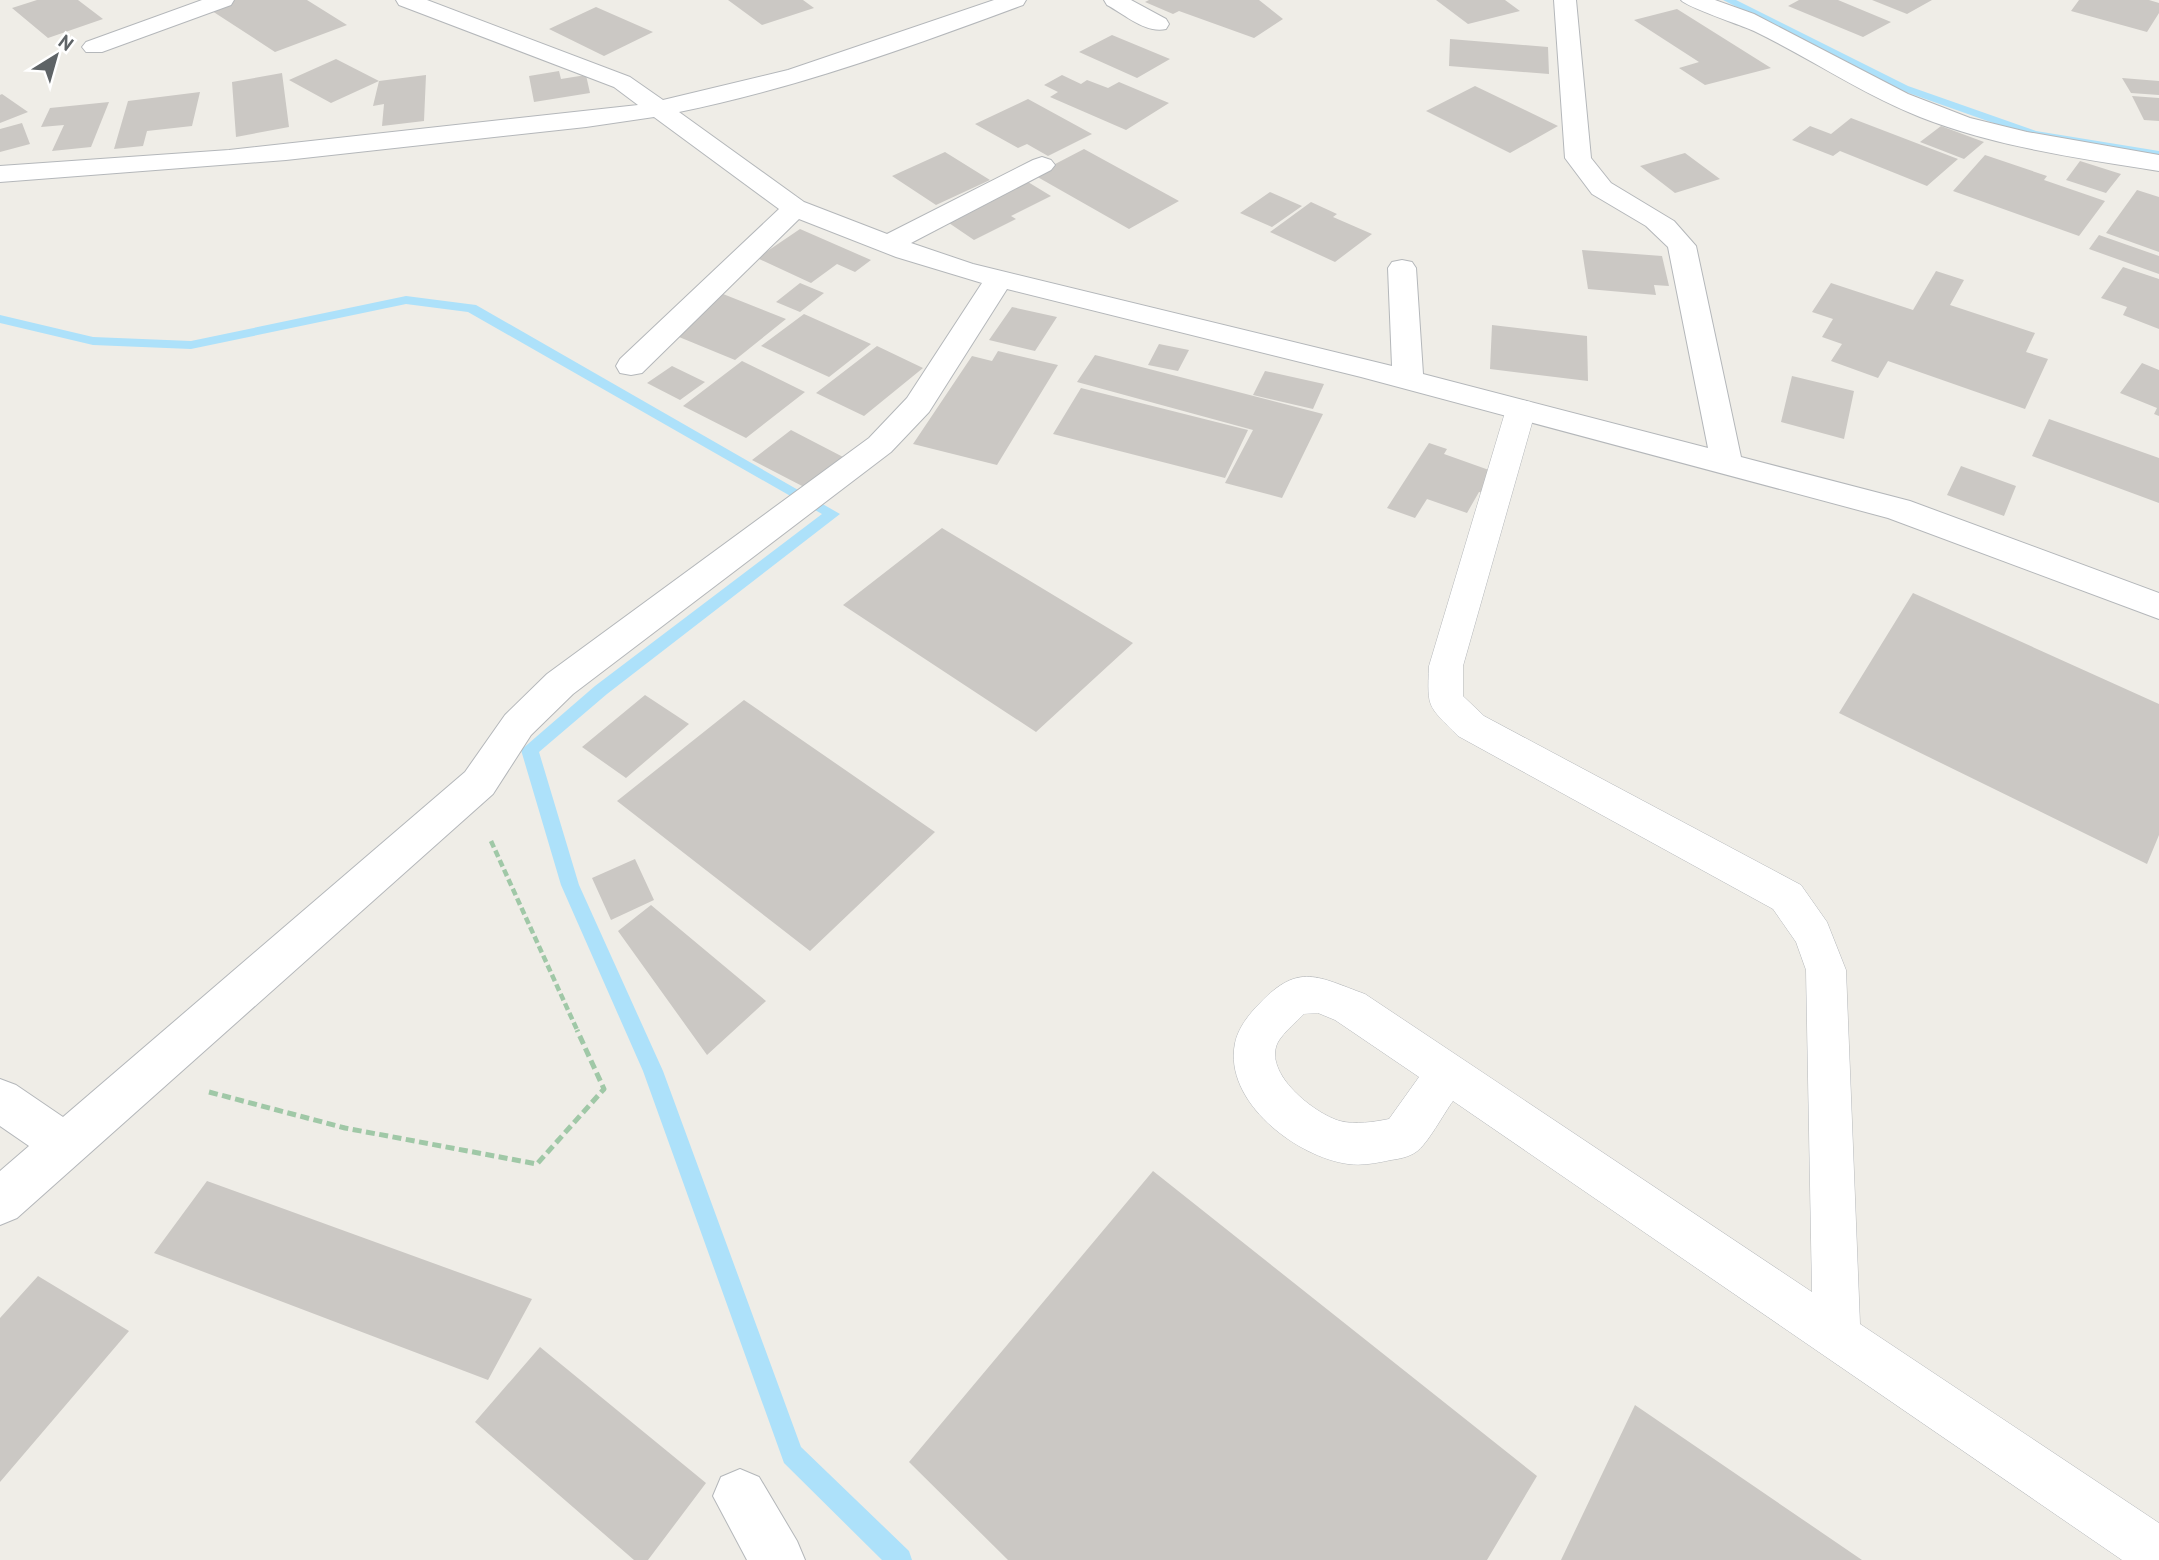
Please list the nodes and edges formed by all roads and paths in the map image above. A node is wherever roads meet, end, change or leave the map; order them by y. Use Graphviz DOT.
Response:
graph roads {
  1 [pos="223,0"];
  2 [pos="407,0"];
  3 [pos="1015,0"];
  4 [pos="1115,0"];
  5 [pos="1565,0"];
  6 [pos="1577,0"];
  7 [pos="1692,0"];
  8 [pos="1765,0"];
  9 [pos="1734,14"];
  10 [pos="1158,24"];
  11 [pos="94,47"];
  12 [pos="662,108"];
  13 [pos="2159,163"];
  14 [pos="1042,165"];
  15 [pos="0,174"];
  16 [pos="795,208"];
  17 [pos="888,244"];
  18 [pos="1402,268"];
  19 [pos="999,279"];
  20 [pos="631,366"];
  21 [pos="1408,380"];
  22 [pos="1521,409"];
  23 [pos="1726,461"];
  24 [pos="2159,606"];
  25 [pos="469,792"];
  26 [pos="1447,1073"];
  27 [pos="146,1075"];
  28 [pos="0,1100"];
  29 [pos="66,1145"];
  30 [pos="0,1202"];
  31 [pos="1837,1336"];
  32 [pos="740,1496"];
  33 [pos="2159,1554"];
  34 [pos="778,1560"];
  1 -- 11 [label="street"];
  2 -- 12 [label="street"];
  3 -- 12 [label="street"];
  4 -- 10 [label="street"];
  5 -- 6 [label="street"];
  5 -- 23 [label="street"];
  7 -- 9 [label="street"];
  8 -- 9 [label="street"];
  9 -- 13 [label="street"];
  12 -- 15 [label="street"];
  12 -- 16 [label="street"];
  14 -- 17 [label="street"];
  16 -- 17 [label="street"];
  16 -- 20 [label="street"];
  17 -- 19 [label="street"];
  18 -- 21 [label="street"];
  19 -- 21 [label="street"];
  19 -- 25 [label="street"];
  21 -- 22 [label="street"];
  22 -- 23 [label="street"];
  22 -- 31 [label="lane"];
  23 -- 24 [label="street"];
  25 -- 27 [label="street"];
  25 -- 27 [label="path"];
  26 -- 31 [label="lane"];
  27 -- 29 [label="street"];
  28 -- 29 [label="street"];
  29 -- 30 [label="street"];
  31 -- 33 [label="lane"];
  32 -- 34 [label="street"];
}
